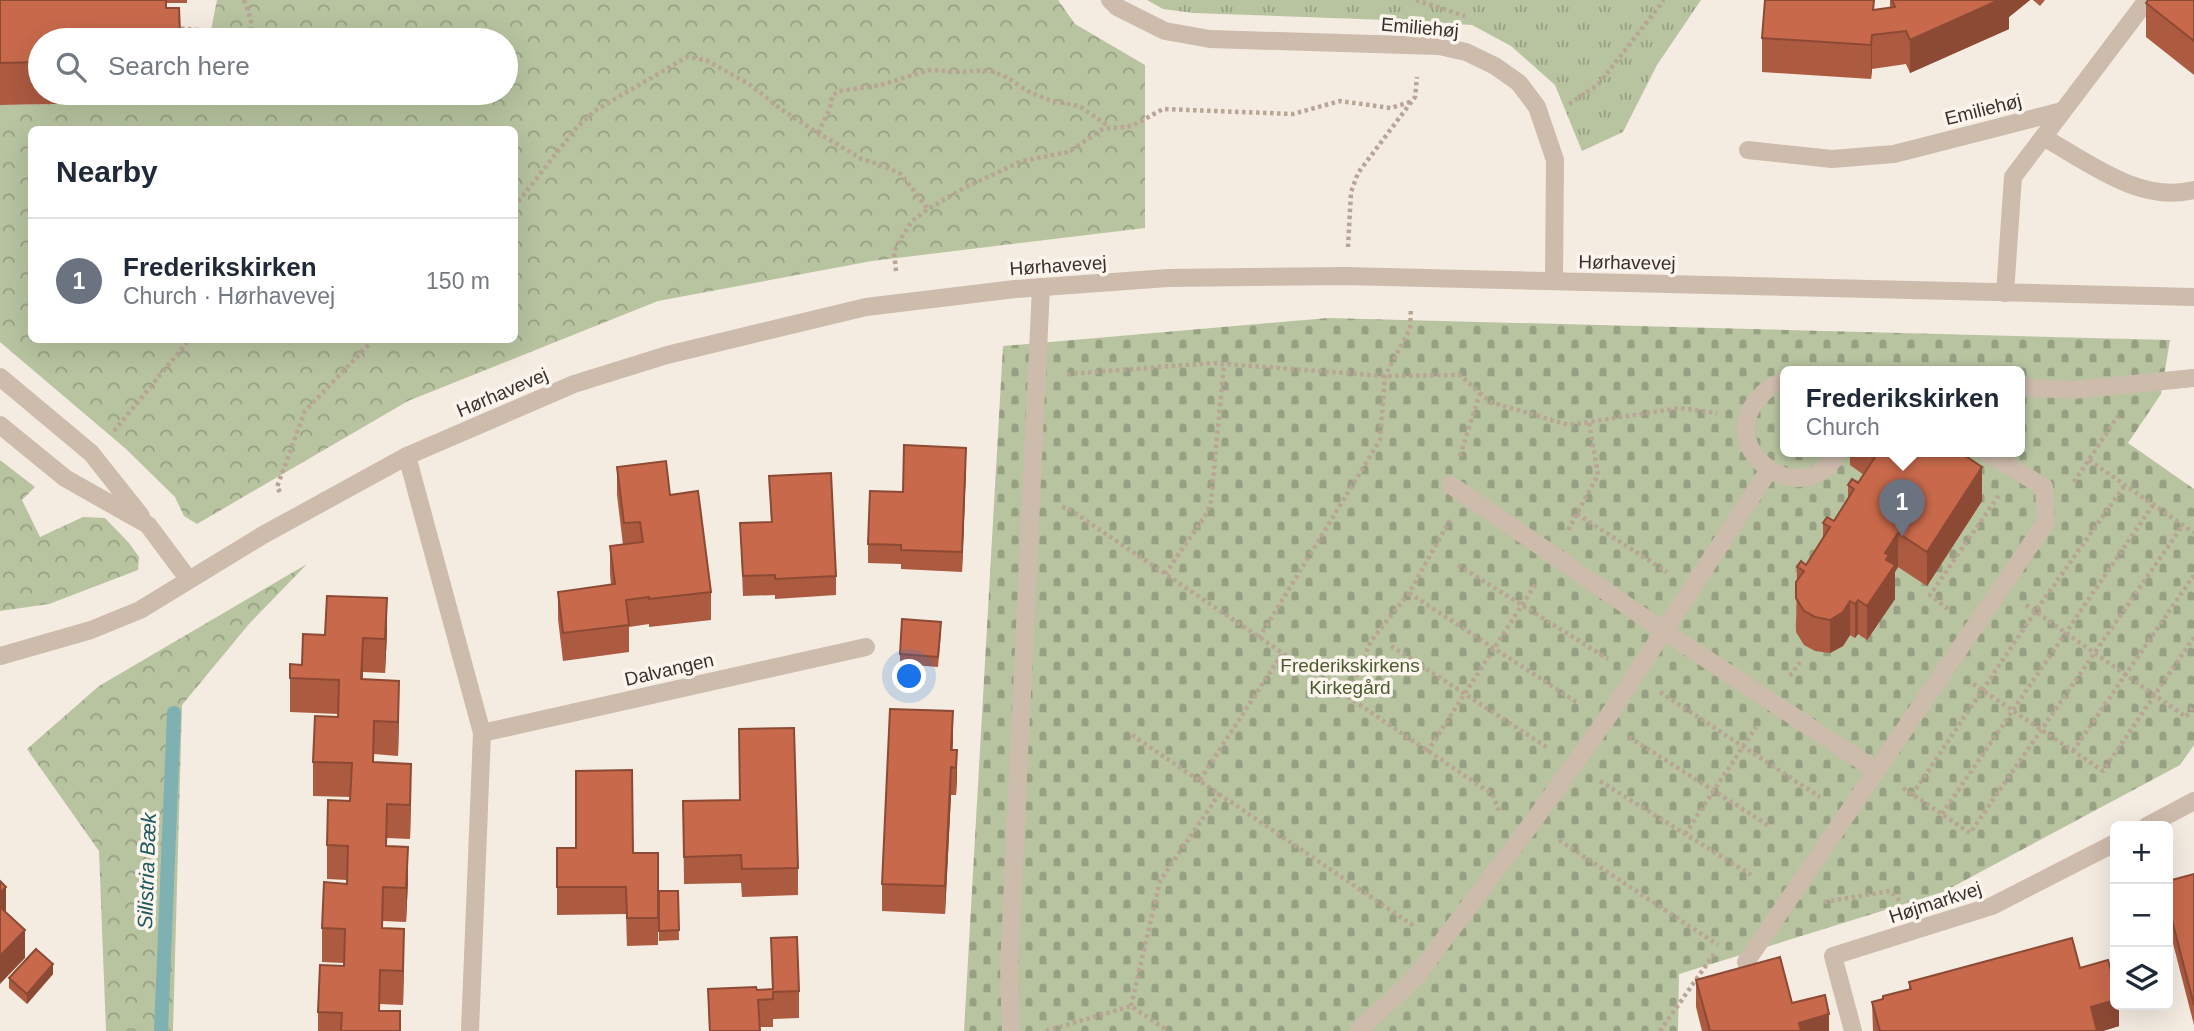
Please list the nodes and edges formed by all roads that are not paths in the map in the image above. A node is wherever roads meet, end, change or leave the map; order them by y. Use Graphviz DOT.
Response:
graph roads {
  1 [pos="1110,0"];
  2 [pos="2147,0"];
  3 [pos="2062,111"];
  4 [pos="2043,137"];
  5 [pos="1748,150"];
  6 [pos="2194,190"];
  7 [pos="1554,281"];
  8 [pos="1041,287"];
  9 [pos="2005,293"];
  10 [pos="2194,298"];
  11 [pos="0,377"];
  12 [pos="2194,378"];
  13 [pos="1780,384"];
  14 [pos="2025,387"];
  15 [pos="0,425"];
  16 [pos="407,456"];
  17 [pos="1836,457"];
  18 [pos="1994,457"];
  19 [pos="1769,470"];
  20 [pos="1457,490"];
  21 [pos="148,525"];
  22 [pos="188,580"];
  23 [pos="1664,631"];
  24 [pos="866,647"];
  25 [pos="0,656"];
  26 [pos="482,733"];
  27 [pos="1877,771"];
  28 [pos="2194,801"];
  29 [pos="2156,821"];
  30 [pos="2110,846"];
  31 [pos="1746,962"];
  32 [pos="470,1031"];
  33 [pos="1011,1031"];
  34 [pos="1358,1031"];
  35 [pos="1853,1031"];
  1 -- 7 [label="street, Emiliehøj"];
  2 -- 3 [label="street"];
  3 -- 4 [label="street"];
  3 -- 5 [label="street, Emiliehøj"];
  4 -- 6 [label="street"];
  4 -- 9 [label="street"];
  7 -- 8 [label="street, Hørhavevej"];
  7 -- 9 [label="street, Hørhavevej"];
  8 -- 16 [label="street, Hørhavevej"];
  8 -- 33 [label="street"];
  9 -- 10 [label="street, Hørhavevej"];
  11 -- 21 [label="street"];
  12 -- 14 [label="street"];
  13 -- 19 [label="street"];
  15 -- 21 [label="street"];
  16 -- 22 [label="street, Hørhavevej"];
  16 -- 26 [label="street"];
  17 -- 19 [label="street"];
  18 -- 27 [label="street"];
  19 -- 23 [label="street"];
  20 -- 23 [label="street"];
  21 -- 22 [label="street"];
  22 -- 25 [label="street, Hørhavevej"];
  23 -- 27 [label="street"];
  23 -- 34 [label="street"];
  24 -- 26 [label="street, Dalvangen"];
  26 -- 32 [label="street"];
  27 -- 31 [label="street"];
  28 -- 29 [label="street"];
  30 -- 35 [label="street, Højmarkvej"];
}
